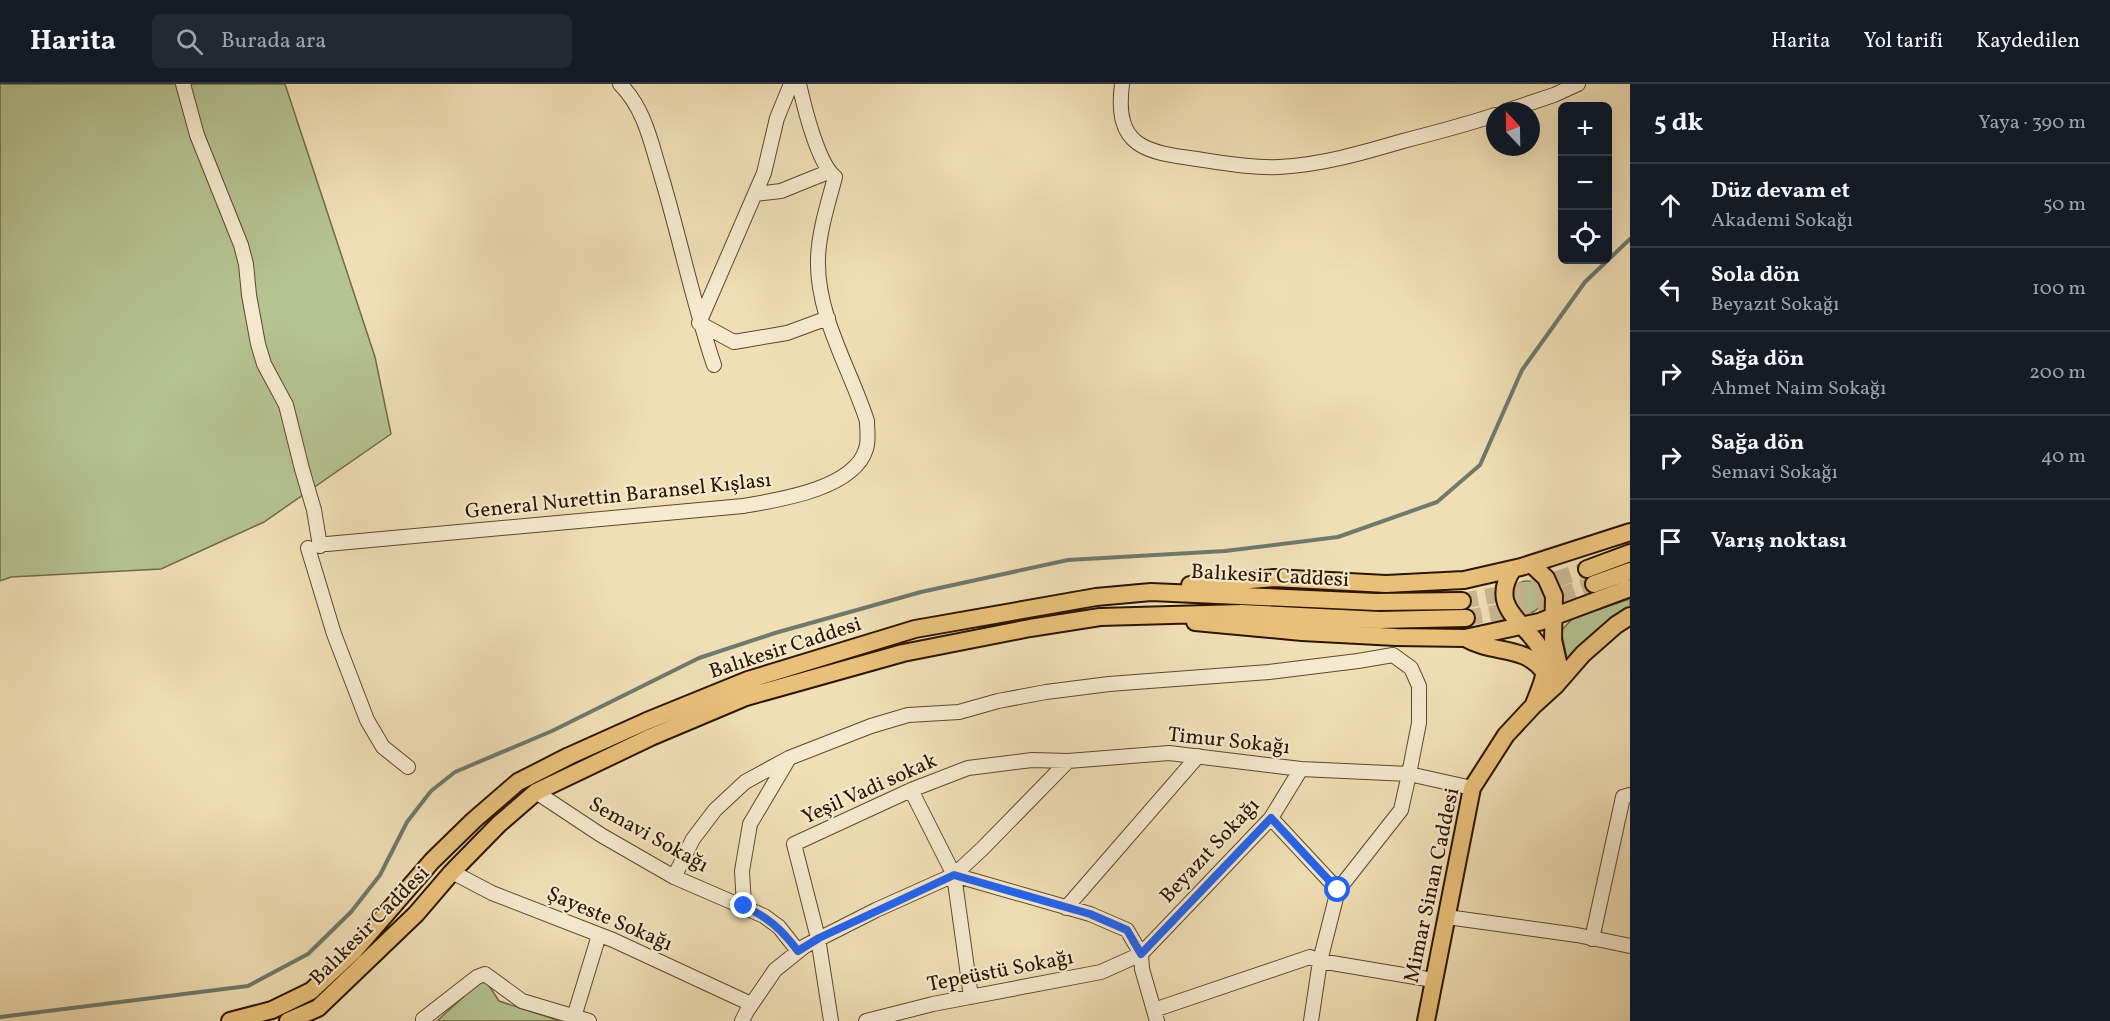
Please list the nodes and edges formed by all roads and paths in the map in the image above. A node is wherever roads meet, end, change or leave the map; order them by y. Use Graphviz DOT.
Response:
graph roads {
  1 [pos="183,84"];
  2 [pos="620,84"];
  3 [pos="791,84"];
  4 [pos="799,84"];
  5 [pos="1122,84"];
  6 [pos="1578,84"];
  7 [pos="1533,102"];
  8 [pos="1486,118"];
  9 [pos="828,172"];
  10 [pos="754,194"];
  11 [pos="828,318"];
  12 [pos="699,323"];
  13 [pos="714,365"];
  14 [pos="1630,532"];
  15 [pos="318,546"];
  16 [pos="1630,553"];
  17 [pos="1531,564"];
  18 [pos="1514,569"];
  19 [pos="1630,571"];
  20 [pos="1630,588"];
  21 [pos="1151,592"];
  22 [pos="1462,601"];
  23 [pos="1150,615"];
  24 [pos="1630,616"];
  25 [pos="1554,617"];
  26 [pos="1466,618"];
  27 [pos="1521,627"];
  28 [pos="1465,638"];
  29 [pos="1551,679"];
  30 [pos="1198,756"];
  31 [pos="789,758"];
  32 [pos="1068,761"];
  33 [pos="408,767"];
  34 [pos="1301,769"];
  35 [pos="1409,774"];
  36 [pos="1472,788"];
  37 [pos="911,790"];
  38 [pos="536,792"];
  39 [pos="1630,795"];
  40 [pos="1271,818"];
  41 [pos="452,872"];
  42 [pos="954,875"];
  43 [pos="674,877"];
  44 [pos="1338,890"];
  45 [pos="744,906"];
  46 [pos="1066,908"];
  47 [pos="1447,917"];
  48 [pos="599,935"];
  49 [pos="819,938"];
  50 [pos="1593,939"];
  51 [pos="1630,946"];
  52 [pos="798,951"];
  53 [pos="1141,954"];
  54 [pos="1320,961"];
  55 [pos="1434,980"];
  56 [pos="311,991"];
  57 [pos="971,997"];
  58 [pos="752,1004"];
  59 [pos="318,1008"];
  60 [pos="1156,1015"];
  61 [pos="574,1017"];
  62 [pos="423,1019"];
  63 [pos="230,1021"];
  64 [pos="255,1021"];
  65 [pos="288,1021"];
  66 [pos="304,1021"];
  67 [pos="589,1021"];
  68 [pos="742,1021"];
  69 [pos="831,1021"];
  70 [pos="866,1021"];
  71 [pos="1311,1021"];
  72 [pos="1426,1021"];
  1 -- 15 [label="street"];
  2 -- 12 [label="street"];
  3 -- 10 [label="street"];
  4 -- 9 [label="street, General Nurettin Baransel Kışlası"];
  5 -- 8 [label="street"];
  6 -- 7 [label="street"];
  9 -- 10 [label="street"];
  9 -- 11 [label="street, General Nurettin Baransel Kışlası"];
  10 -- 12 [label="street"];
  11 -- 12 [label="street"];
  11 -- 15 [label="street, General Nurettin Baransel Kışlası"];
  12 -- 13 [label="street"];
  14 -- 17 [label="main road"];
  15 -- 33 [label="street"];
  16 -- 19 [label="main road"];
  17 -- 18 [label="main road"];
  17 -- 25 [label="main road"];
  18 -- 21 [label="main road"];
  18 -- 27 [label="main road"];
  20 -- 25 [label="main road"];
  21 -- 22 [label="main road, Balıkesir Caddesi"];
  21 -- 56 [label="main road, Balıkesir Caddesi"];
  23 -- 26 [label="main road, Balıkesir Caddesi"];
  23 -- 28 [label="main road"];
  23 -- 38 [label="main road, Balıkesir Caddesi"];
  24 -- 29 [label="main road, Mimar Sinan Caddesi"];
  25 -- 27 [label="main road"];
  25 -- 29 [label="main road"];
  27 -- 28 [label="main road"];
  27 -- 29 [label="main road"];
  28 -- 29 [label="main road"];
  29 -- 36 [label="main road, Mimar Sinan Caddesi"];
  30 -- 32 [label="street, Timur Sokağı"];
  30 -- 34 [label="street, Timur Sokağı"];
  30 -- 46 [label="street"];
  31 -- 35 [label="street"];
  31 -- 43 [label="street"];
  31 -- 45 [label="street"];
  32 -- 37 [label="street, Yeşil Vadi sokak"];
  32 -- 42 [label="street"];
  34 -- 35 [label="street, Timur Sokağı"];
  34 -- 40 [label="street, Beyazıt Sokağı"];
  35 -- 36 [label="street, Timur Sokağı"];
  35 -- 44 [label="street"];
  36 -- 47 [label="main road, Mimar Sinan Caddesi"];
  37 -- 42 [label="street"];
  37 -- 49 [label="street, Yeşil Vadi sokak"];
  38 -- 41 [label="main road, Balıkesir Caddesi"];
  38 -- 43 [label="street, Semavi Sokağı"];
  39 -- 50 [label="street"];
  40 -- 44 [label="street"];
  40 -- 53 [label="street, Beyazıt Sokağı"];
  41 -- 48 [label="street, Şayeste Sokağı"];
  41 -- 59 [label="main road, Balıkesir Caddesi"];
  42 -- 46 [label="street"];
  42 -- 49 [label="street"];
  42 -- 57 [label="street"];
  43 -- 45 [label="street, Semavi Sokağı"];
  44 -- 54 [label="street"];
  45 -- 52 [label="street, Semavi Sokağı"];
  46 -- 53 [label="street"];
  47 -- 50 [label="street"];
  47 -- 55 [label="main road, Mimar Sinan Caddesi"];
  48 -- 58 [label="street, Şayeste Sokağı"];
  48 -- 61 [label="street"];
  49 -- 52 [label="street"];
  49 -- 69 [label="street, Yeşil Vadi sokak"];
  50 -- 51 [label="street"];
  52 -- 58 [label="street"];
  53 -- 57 [label="street, Tepeüstü Sokağı"];
  53 -- 60 [label="street"];
  54 -- 55 [label="street"];
  54 -- 60 [label="street"];
  54 -- 71 [label="street"];
  55 -- 72 [label="main road, Mimar Sinan Caddesi"];
  56 -- 63 [label="main road, Balıkesir Caddesi"];
  56 -- 64 [label="main road"];
  57 -- 70 [label="street, Tepeüstü Sokağı"];
  58 -- 68 [label="street"];
  59 -- 65 [label="main road, Balıkesir Caddesi"];
  59 -- 66 [label="main road"];
  61 -- 62 [label="street"];
  61 -- 67 [label="street"];
}
